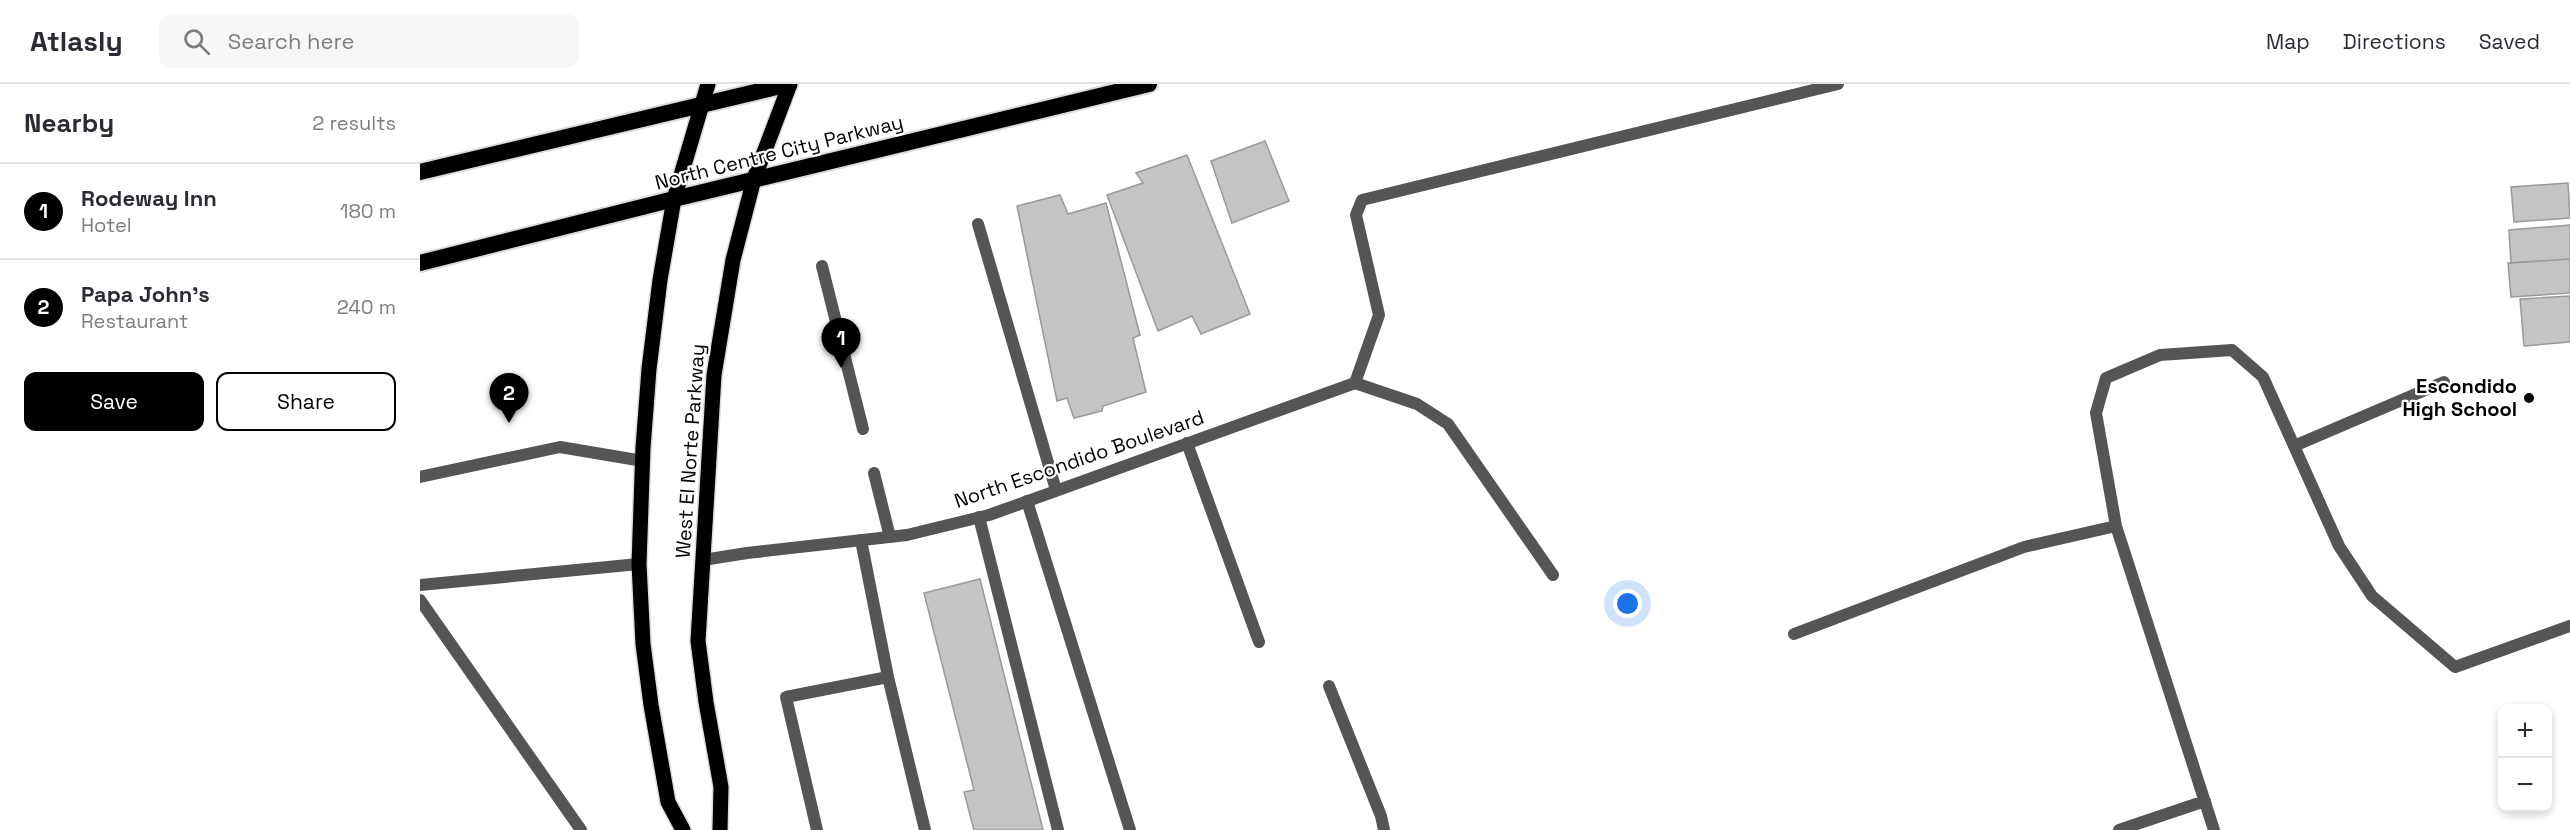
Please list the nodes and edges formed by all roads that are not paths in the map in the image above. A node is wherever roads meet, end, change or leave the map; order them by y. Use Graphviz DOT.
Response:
graph roads {
  1 [pos="708,84"];
  2 [pos="790,84"];
  3 [pos="1149,84"];
  4 [pos="1838,84"];
  5 [pos="701,106"];
  6 [pos="420,172"];
  7 [pos="754,179"];
  8 [pos="674,199"];
  9 [pos="978,224"];
  10 [pos="420,263"];
  11 [pos="822,266"];
  12 [pos="2444,382"];
  13 [pos="1355,383"];
  14 [pos="863,429"];
  15 [pos="1187,443"];
  16 [pos="2295,446"];
  17 [pos="643,461"];
  18 [pos="874,473"];
  19 [pos="420,477"];
  20 [pos="1056,490"];
  21 [pos="1027,501"];
  22 [pos="979,517"];
  23 [pos="2116,526"];
  24 [pos="890,537"];
  25 [pos="861,540"];
  26 [pos="703,560"];
  27 [pos="639,564"];
  28 [pos="1553,575"];
  29 [pos="420,585"];
  30 [pos="420,600"];
  31 [pos="2570,626"];
  32 [pos="1794,634"];
  33 [pos="1259,642"];
  34 [pos="888,677"];
  35 [pos="1329,686"];
  36 [pos="2205,801"];
  37 [pos="581,830"];
  38 [pos="683,830"];
  39 [pos="720,830"];
  40 [pos="817,830"];
  41 [pos="925,830"];
  42 [pos="1058,830"];
  43 [pos="1130,830"];
  44 [pos="1384,830"];
  45 [pos="2119,830"];
  46 [pos="2214,830"];
  1 -- 5 [label="main road"];
  2 -- 5 [label="highway"];
  2 -- 7 [label="main road, West El Norte Parkway"];
  3 -- 7 [label="highway, North Centre City Parkway"];
  4 -- 13 [label="street"];
  5 -- 6 [label="highway"];
  5 -- 8 [label="main road"];
  7 -- 8 [label="highway, North Centre City Parkway"];
  7 -- 26 [label="main road, West El Norte Parkway"];
  8 -- 10 [label="highway, North Centre City Parkway"];
  8 -- 17 [label="main road"];
  9 -- 20 [label="street"];
  11 -- 14 [label="street"];
  12 -- 16 [label="street"];
  13 -- 15 [label="street, North Escondido Boulevard"];
  13 -- 28 [label="street"];
  15 -- 20 [label="street, North Escondido Boulevard"];
  15 -- 33 [label="street"];
  16 -- 23 [label="street"];
  16 -- 31 [label="street"];
  17 -- 19 [label="street"];
  17 -- 27 [label="main road"];
  18 -- 24 [label="street"];
  20 -- 21 [label="street, North Escondido Boulevard"];
  21 -- 22 [label="street, North Escondido Boulevard"];
  21 -- 43 [label="street"];
  22 -- 24 [label="street, North Escondido Boulevard"];
  22 -- 42 [label="street"];
  23 -- 32 [label="street"];
  23 -- 36 [label="street"];
  24 -- 25 [label="street, North Escondido Boulevard"];
  25 -- 26 [label="street, North Escondido Boulevard"];
  25 -- 34 [label="street"];
  26 -- 39 [label="main road, West El Norte Parkway"];
  27 -- 29 [label="street"];
  27 -- 38 [label="main road"];
  30 -- 37 [label="street"];
  34 -- 40 [label="street"];
  34 -- 41 [label="street"];
  35 -- 44 [label="street"];
  36 -- 45 [label="street"];
  36 -- 46 [label="street"];
}
